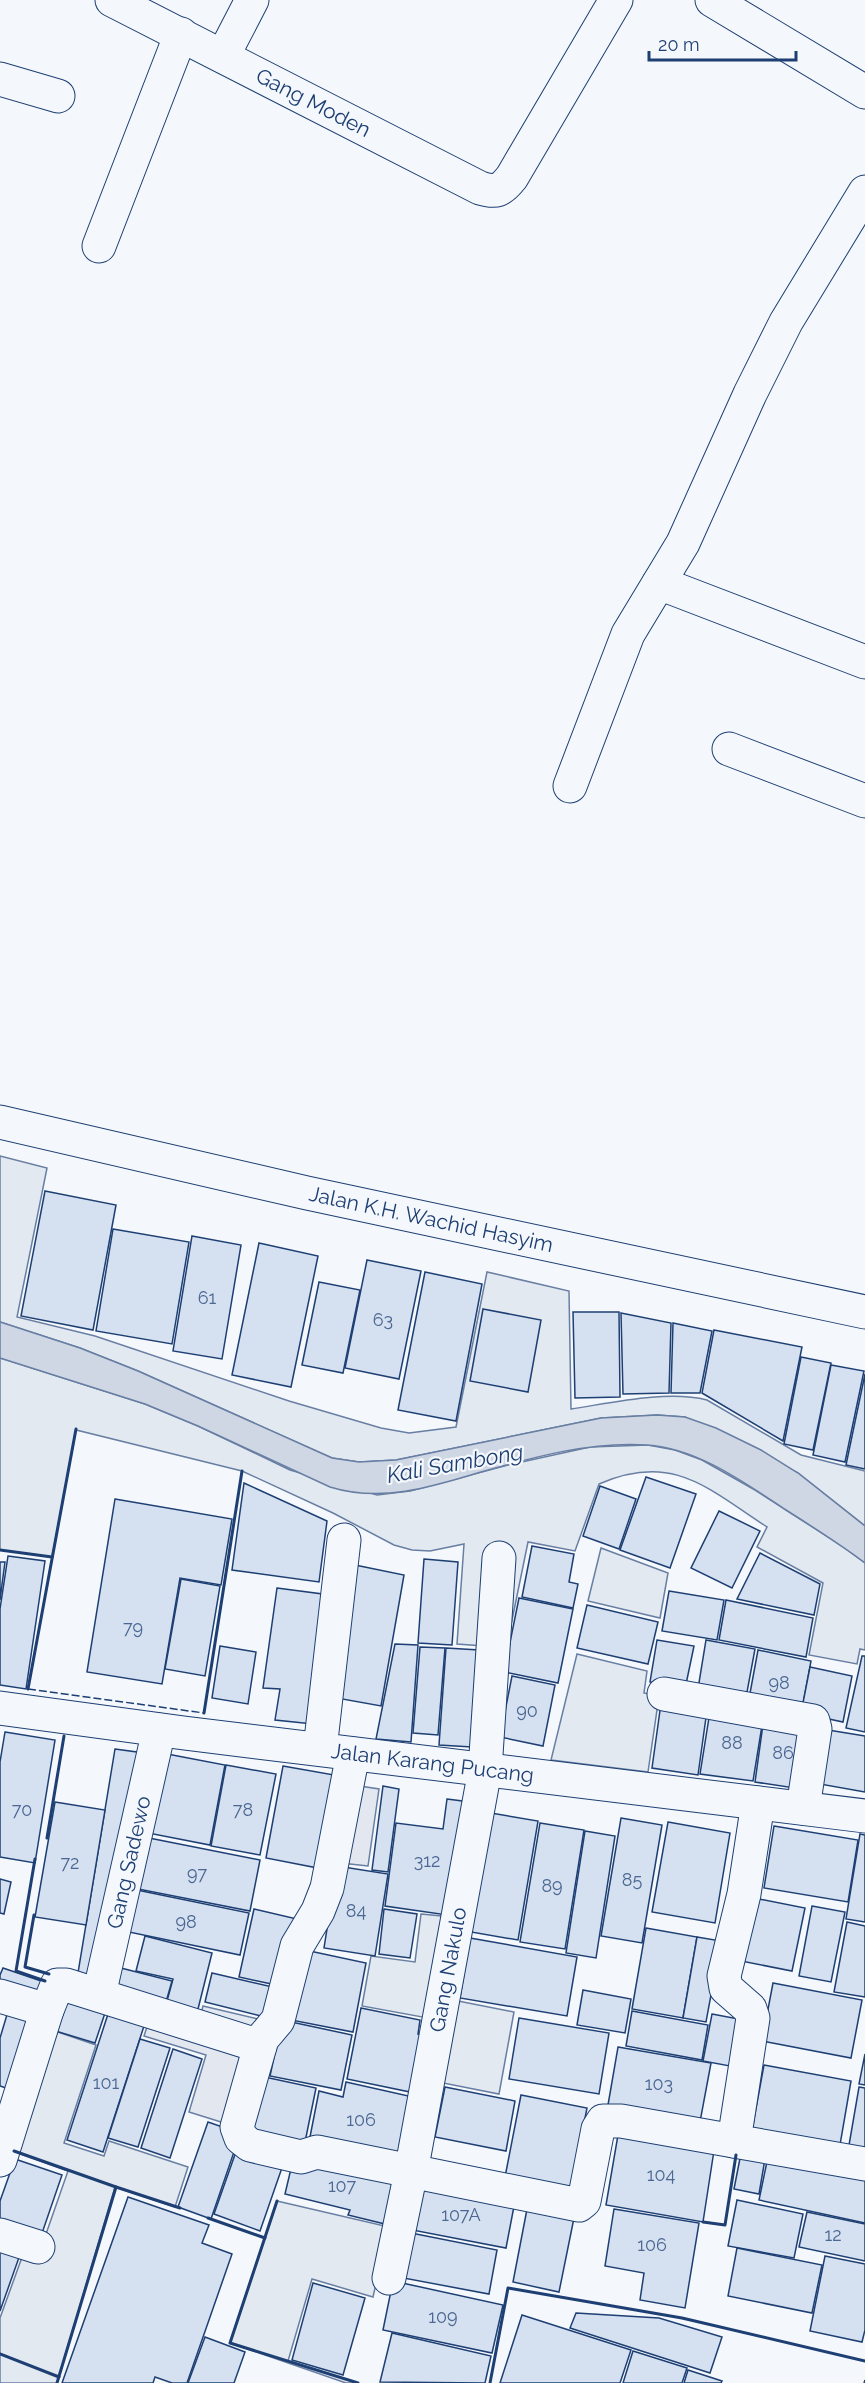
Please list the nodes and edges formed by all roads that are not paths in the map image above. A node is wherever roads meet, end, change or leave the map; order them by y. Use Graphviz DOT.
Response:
graph roads {
  1 [pos="112,0"];
  2 [pos="252,0"];
  3 [pos="616,0"];
  4 [pos="712,0"];
  5 [pos="181,34"];
  6 [pos="223,56"];
  7 [pos="0,79"];
  8 [pos="865,92"];
  9 [pos="58,96"];
  10 [pos="865,192"];
  11 [pos="99,246"];
  12 [pos="659,583"];
  13 [pos="865,662"];
  14 [pos="729,749"];
  15 [pos="570,786"];
  16 [pos="865,801"];
  17 [pos="0,1122"];
  18 [pos="865,1312"];
  19 [pos="344,1540"];
  20 [pos="499,1558"];
  21 [pos="664,1694"];
  22 [pos="0,1708"];
  23 [pos="159,1730"];
  24 [pos="320,1749"];
  25 [pos="353,1754"];
  26 [pos="485,1770"];
  27 [pos="758,1803"];
  28 [pos="803,1808"];
  29 [pos="865,1816"];
  30 [pos="99,1995"];
  31 [pos="0,1996"];
  32 [pos="47,2010"];
  33 [pos="260,2046"];
  34 [pos="734,2142"];
  35 [pos="0,2160"];
  36 [pos="865,2164"];
  37 [pos="411,2172"];
  38 [pos="0,2235"];
  39 [pos="38,2247"];
  40 [pos="389,2278"];
  1 -- 5 [label="street, Gang Moden"];
  2 -- 6 [label="street"];
  3 -- 6 [label="street, Gang Moden"];
  4 -- 8 [label="street"];
  5 -- 6 [label="street, Gang Moden"];
  5 -- 11 [label="street"];
  7 -- 9 [label="street"];
  10 -- 12 [label="street"];
  12 -- 13 [label="street"];
  12 -- 15 [label="street"];
  14 -- 16 [label="street"];
  17 -- 18 [label="street, Jalan K.H. Wachid Hasyim"];
  19 -- 24 [label="street"];
  20 -- 26 [label="street, Gang Nakulo"];
  21 -- 28 [label="street"];
  22 -- 23 [label="street, Jalan Karang Pucang"];
  23 -- 24 [label="street, Jalan Karang Pucang"];
  23 -- 30 [label="street, Gang Sadewo"];
  24 -- 25 [label="street, Jalan Karang Pucang"];
  25 -- 26 [label="street, Jalan Karang Pucang"];
  25 -- 33 [label="street"];
  26 -- 27 [label="street, Jalan Karang Pucang"];
  26 -- 37 [label="street, Gang Nakulo"];
  27 -- 28 [label="street, Jalan Karang Pucang"];
  27 -- 34 [label="street"];
  28 -- 29 [label="street, Jalan Karang Pucang"];
  30 -- 32 [label="street"];
  30 -- 33 [label="street"];
  31 -- 32 [label="street"];
  32 -- 35 [label="street"];
  33 -- 37 [label="street"];
  34 -- 36 [label="street"];
  34 -- 37 [label="street"];
  37 -- 40 [label="street, Gang Nakulo"];
  38 -- 39 [label="street"];
}
